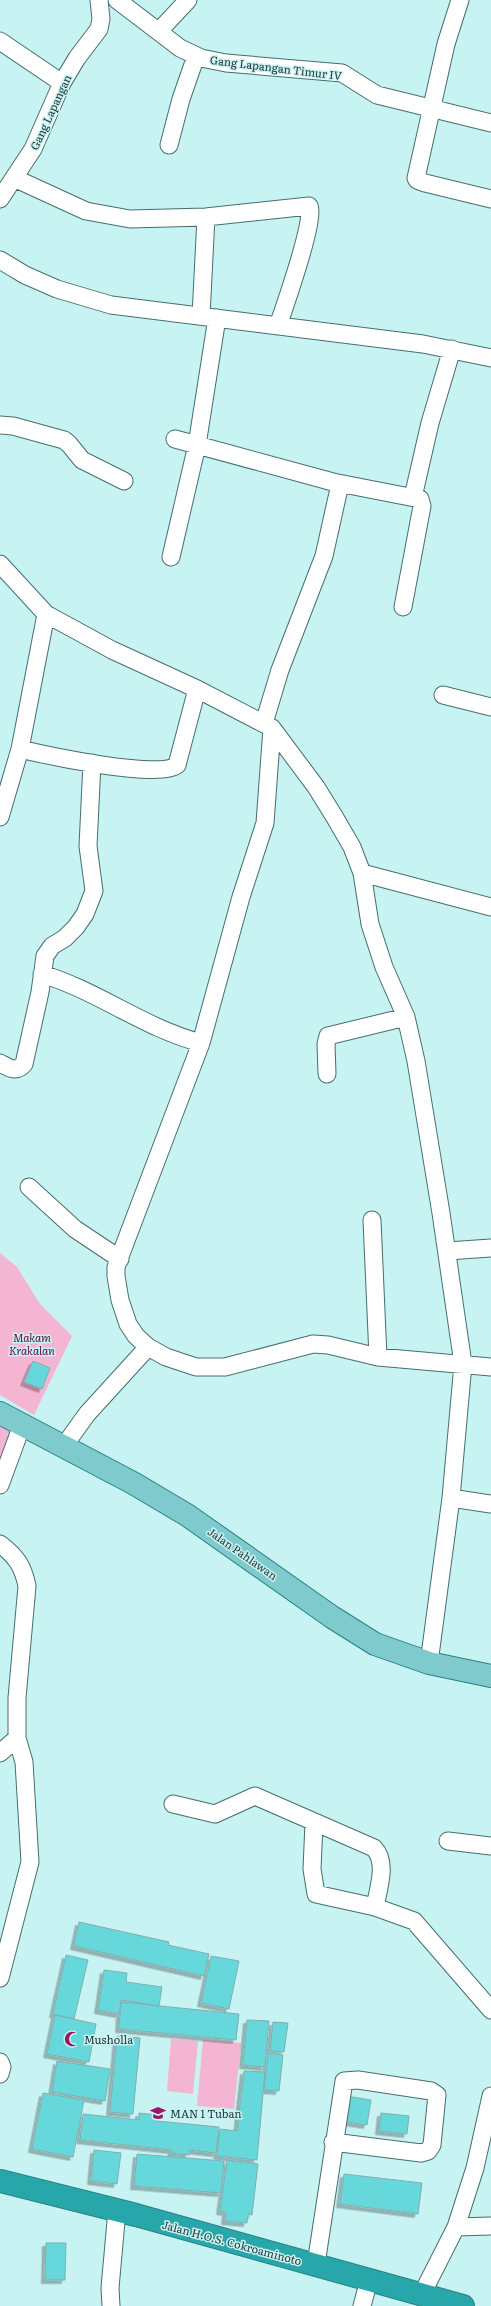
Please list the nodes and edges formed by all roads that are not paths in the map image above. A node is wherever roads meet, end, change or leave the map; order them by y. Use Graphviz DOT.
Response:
graph roads {
  1 [pos="99,0"];
  2 [pos="117,0"];
  3 [pos="460,0"];
  4 [pos="186,1"];
  5 [pos="159,31"];
  6 [pos="0,41"];
  7 [pos="196,56"];
  8 [pos="62,82"];
  9 [pos="431,108"];
  10 [pos="491,123"];
  11 [pos="169,144"];
  12 [pos="14,178"];
  13 [pos="0,199"];
  14 [pos="491,199"];
  15 [pos="206,217"];
  16 [pos="0,260"];
  17 [pos="209,317"];
  18 [pos="278,326"];
  19 [pos="452,349"];
  20 [pos="491,358"];
  21 [pos="0,425"];
  22 [pos="175,439"];
  23 [pos="197,445"];
  24 [pos="124,480"];
  25 [pos="340,484"];
  26 [pos="413,497"];
  27 [pos="172,557"];
  28 [pos="0,564"];
  29 [pos="403,607"];
  30 [pos="46,614"];
  31 [pos="197,689"];
  32 [pos="443,695"];
  33 [pos="491,707"];
  34 [pos="268,726"];
  35 [pos="20,749"];
  36 [pos="92,764"];
  37 [pos="0,817"];
  38 [pos="362,873"];
  39 [pos="491,907"];
  40 [pos="42,974"];
  41 [pos="406,1017"];
  42 [pos="201,1043"];
  43 [pos="0,1063"];
  44 [pos="327,1074"];
  45 [pos="29,1187"];
  46 [pos="372,1220"];
  47 [pos="491,1248"];
  48 [pos="447,1251"];
  49 [pos="120,1259"];
  50 [pos="148,1347"];
  51 [pos="378,1357"];
  52 [pos="463,1364"];
  53 [pos="491,1367"];
  54 [pos="0,1413"];
  55 [pos="22,1425"];
  56 [pos="64,1446"];
  57 [pos="0,1485"];
  58 [pos="451,1498"];
  59 [pos="491,1504"];
  60 [pos="0,1544"];
  61 [pos="429,1663"];
  62 [pos="491,1676"];
  63 [pos="17,1738"];
  64 [pos="0,1754"];
  65 [pos="173,1804"];
  66 [pos="314,1823"];
  67 [pos="448,1841"];
  68 [pos="491,1846"];
  69 [pos="375,1907"];
  70 [pos="0,1978"];
  71 [pos="491,2010"];
  72 [pos="0,2062"];
  73 [pos="0,2074"];
  74 [pos="491,2096"];
  75 [pos="333,2142"];
  76 [pos="0,2181"];
  77 [pos="117,2210"];
  78 [pos="491,2226"];
  79 [pos="456,2227"];
  80 [pos="316,2264"];
  81 [pos="369,2280"];
  82 [pos="422,2294"];
  83 [pos="111,2306"];
  84 [pos="362,2306"];
  85 [pos="463,2306"];
  1 -- 8 [label="street, Gang Lapangan"];
  2 -- 5 [label="street, Gang Lapangan Timur IV"];
  3 -- 9 [label="street"];
  4 -- 5 [label="street"];
  5 -- 7 [label="street, Gang Lapangan Timur IV"];
  6 -- 8 [label="street"];
  7 -- 9 [label="street, Gang Lapangan Timur IV"];
  7 -- 11 [label="street"];
  8 -- 12 [label="street, Gang Lapangan"];
  9 -- 10 [label="street, Gang Lapangan Timur IV"];
  9 -- 14 [label="street"];
  12 -- 13 [label="street, Gang Lapangan"];
  12 -- 15 [label="street"];
  15 -- 17 [label="street"];
  15 -- 18 [label="street"];
  16 -- 17 [label="street"];
  17 -- 18 [label="street"];
  17 -- 23 [label="street"];
  18 -- 19 [label="street"];
  19 -- 20 [label="street"];
  19 -- 26 [label="street"];
  21 -- 24 [label="street"];
  22 -- 23 [label="street"];
  23 -- 25 [label="street"];
  23 -- 27 [label="street"];
  25 -- 26 [label="street"];
  25 -- 34 [label="street"];
  26 -- 29 [label="street"];
  28 -- 30 [label="street"];
  30 -- 31 [label="street"];
  30 -- 35 [label="street"];
  31 -- 34 [label="street"];
  31 -- 36 [label="street"];
  32 -- 33 [label="street"];
  34 -- 38 [label="street"];
  34 -- 42 [label="street"];
  35 -- 36 [label="street"];
  35 -- 37 [label="street"];
  36 -- 40 [label="street"];
  38 -- 39 [label="street"];
  38 -- 41 [label="street"];
  40 -- 42 [label="street"];
  40 -- 43 [label="street"];
  41 -- 44 [label="street"];
  41 -- 48 [label="street"];
  42 -- 49 [label="street"];
  45 -- 49 [label="street"];
  46 -- 51 [label="street"];
  47 -- 48 [label="street"];
  48 -- 52 [label="street"];
  49 -- 50 [label="street"];
  50 -- 51 [label="street"];
  50 -- 56 [label="street"];
  51 -- 52 [label="street"];
  52 -- 53 [label="street"];
  52 -- 58 [label="street"];
  54 -- 55 [label="main road, Jalan Pahlawan"];
  55 -- 56 [label="main road, Jalan Pahlawan"];
  55 -- 57 [label="street"];
  56 -- 61 [label="main road, Jalan Pahlawan"];
  58 -- 59 [label="street"];
  58 -- 61 [label="street"];
  60 -- 63 [label="street"];
  61 -- 62 [label="main road, Jalan Pahlawan"];
  63 -- 64 [label="street"];
  63 -- 70 [label="street"];
  65 -- 66 [label="street"];
  66 -- 69 [label="street"];
  66 -- 69 [label="street"];
  67 -- 68 [label="street"];
  69 -- 71 [label="street"];
  72 -- 73 [label="street"];
  74 -- 79 [label="street"];
  75 -- 75 [label="street"];
  75 -- 80 [label="street"];
  76 -- 77 [label="highway, Jalan H.O.S. Cokroaminoto"];
  77 -- 80 [label="highway, Jalan H.O.S. Cokroaminoto"];
  77 -- 83 [label="street"];
  78 -- 79 [label="street"];
  79 -- 82 [label="street"];
  80 -- 81 [label="highway, Jalan H.O.S. Cokroaminoto"];
  81 -- 82 [label="highway, Jalan H.O.S. Cokroaminoto"];
  81 -- 84 [label="street"];
  82 -- 85 [label="highway, Jalan H.O.S. Cokroaminoto"];
}
